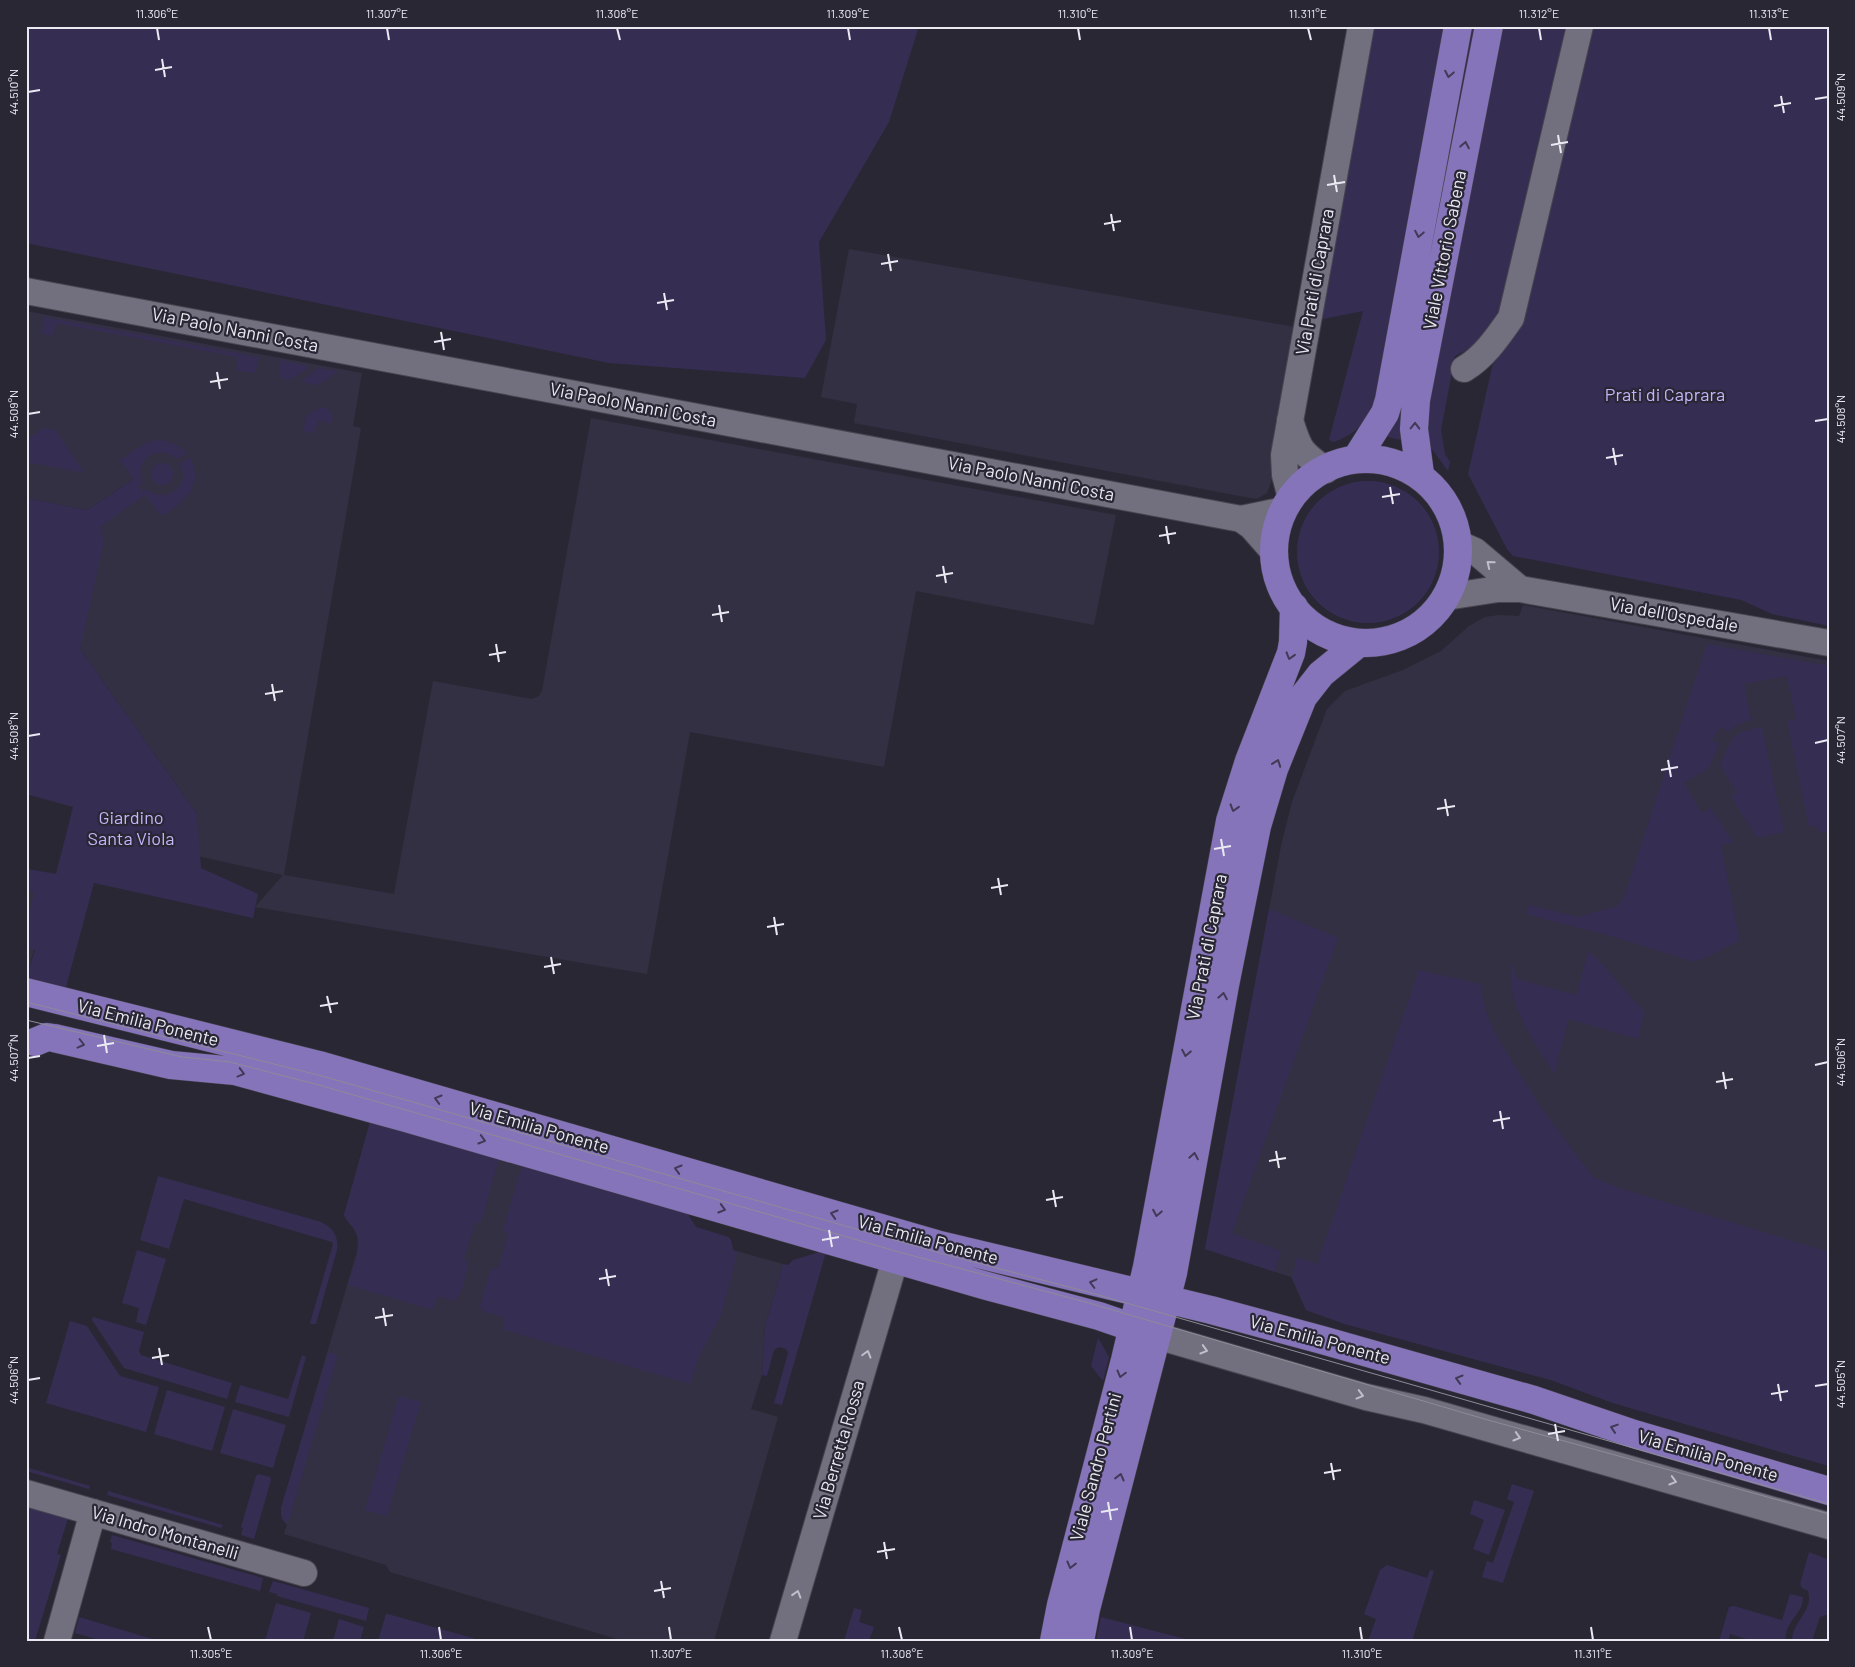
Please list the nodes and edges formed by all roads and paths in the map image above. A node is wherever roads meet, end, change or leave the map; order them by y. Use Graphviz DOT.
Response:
graph roads {
  1 [pos="1361,26"];
  2 [pos="1458,26"];
  3 [pos="1488,26"];
  4 [pos="1580,26"];
  5 [pos="26,291"];
  6 [pos="1464,369"];
  7 [pos="1290,419"];
  8 [pos="1356,458"];
  9 [pos="1326,470"];
  10 [pos="1420,474"];
  11 [pos="1288,504"];
  12 [pos="1241,519"];
  13 [pos="1458,543"];
  14 [pos="1273,551"];
  15 [pos="1520,589"];
  16 [pos="1446,597"];
  17 [pos="1294,607"];
  18 [pos="1829,642"];
  19 [pos="1359,644"];
  20 [pos="26,993"];
  21 [pos="30,1046"];
  22 [pos="896,1260"];
  23 [pos="1140,1294"];
  24 [pos="1166,1300"];
  25 [pos="1132,1326"];
  26 [pos="1158,1336"];
  27 [pos="1829,1491"];
  28 [pos="26,1492"];
  29 [pos="93,1512"];
  30 [pos="1829,1526"];
  31 [pos="304,1573"];
  32 [pos="57,1641"];
  33 [pos="783,1641"];
  34 [pos="1054,1641"];
  35 [pos="1080,1641"];
  1 -- 7 [label="street, Via Prati di Caprara"];
  2 -- 8 [label="main road, Viale Vittorio Sabena, one-way"];
  10 -- 3 [label="main road, Viale Vittorio Sabena, one-way"];
  4 -- 6 [label="street"];
  5 -- 12 [label="street, Via Paolo Nanni Costa"];
  7 -- 9 [label="street, Via Prati di Caprara"];
  7 -- 11 [label="street, Via Prati di Caprara"];
  8 -- 9 [label="main road"];
  8 -- 10 [label="main road"];
  9 -- 11 [label="main road"];
  10 -- 13 [label="main road"];
  11 -- 12 [label="street, Via Paolo Nanni Costa"];
  11 -- 14 [label="main road"];
  12 -- 14 [label="street"];
  15 -- 13 [label="street, Via dell'Ospedale, one-way"];
  13 -- 16 [label="main road"];
  14 -- 17 [label="main road"];
  15 -- 16 [label="street, Via dell'Ospedale"];
  15 -- 18 [label="street, Via dell'Ospedale"];
  16 -- 19 [label="main road"];
  17 -- 19 [label="main road"];
  17 -- 23 [label="main road, Via Prati di Caprara, one-way"];
  24 -- 19 [label="main road, Via Prati di Caprara, one-way"];
  20 -- 21 [label="main road, Via Emilia Ponente"];
  23 -- 20 [label="main road, Via Emilia Ponente, one-way"];
  21 -- 22 [label="main road, Via Emilia Ponente, one-way"];
  22 -- 25 [label="main road, Via Emilia Ponente"];
  33 -- 22 [label="street, Via Berretta Rossa, one-way"];
  23 -- 24 [label="main road, Via Emilia Ponente"];
  23 -- 25 [label="main road, Viale Sandro Pertini"];
  24 -- 26 [label="main road, Viale Sandro Pertini"];
  27 -- 24 [label="main road, Via Emilia Ponente, one-way"];
  25 -- 26 [label="main road, Via Emilia Ponente"];
  25 -- 34 [label="main road, Viale Sandro Pertini, one-way"];
  26 -- 30 [label="street, Via Emilia Ponente, one-way"];
  35 -- 26 [label="main road, Viale Sandro Pertini, one-way"];
  28 -- 29 [label="street, Via Indro Montanelli"];
  29 -- 31 [label="street, Via Indro Montanelli"];
  29 -- 32 [label="street"];
}
